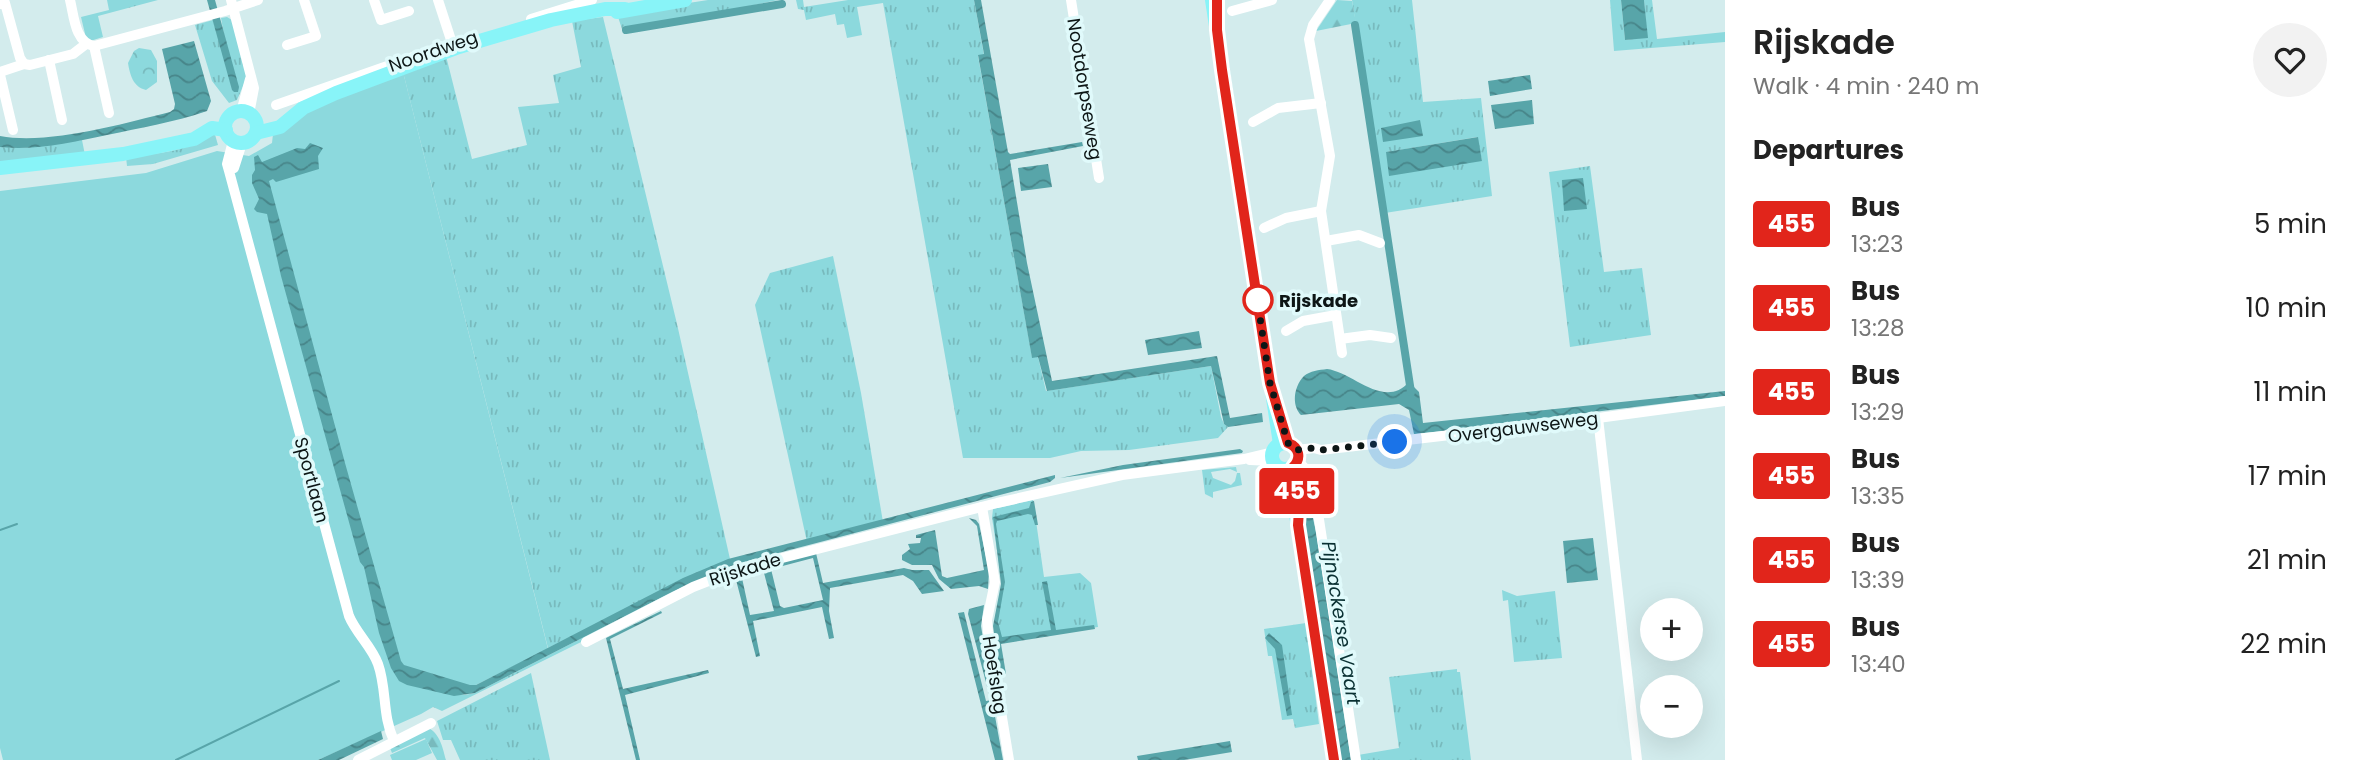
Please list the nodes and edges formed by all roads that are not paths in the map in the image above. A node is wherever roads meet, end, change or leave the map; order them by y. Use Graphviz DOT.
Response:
graph roads {
  1 [pos="70,0"];
  2 [pos="258,0"];
  3 [pos="303,0"];
  4 [pos="374,0"];
  5 [pos="438,0"];
  6 [pos="685,0"];
  7 [pos="1071,0"];
  8 [pos="1212,0"];
  9 [pos="1217,0"];
  10 [pos="1272,0"];
  11 [pos="1330,0"];
  12 [pos="0,4"];
  13 [pos="583,5"];
  14 [pos="230,7"];
  15 [pos="409,10"];
  16 [pos="1232,11"];
  17 [pos="1217,30"];
  18 [pos="452,43"];
  19 [pos="90,45"];
  20 [pos="287,45"];
  21 [pos="49,60"];
  22 [pos="24,64"];
  23 [pos="0,73"];
  24 [pos="1321,103"];
  25 [pos="276,105"];
  26 [pos="109,113"];
  27 [pos="62,120"];
  28 [pos="250,121"];
  29 [pos="1252,122"];
  30 [pos="13,130"];
  31 [pos="232,134"];
  32 [pos="0,168"];
  33 [pos="1098,178"];
  34 [pos="1321,211"];
  35 [pos="1264,228"];
  36 [pos="1326,241"];
  37 [pos="1380,243"];
  38 [pos="1336,315"];
  39 [pos="1286,331"];
  40 [pos="1391,338"];
  41 [pos="1340,339"];
  42 [pos="1342,353"];
  43 [pos="1725,401"];
  44 [pos="1598,418"];
  45 [pos="1287,456"];
  46 [pos="982,507"];
  47 [pos="586,642"];
  48 [pos="432,723"];
  49 [pos="394,741"];
  50 [pos="358,760"];
  51 [pos="1009,760"];
  52 [pos="1334,760"];
  53 [pos="1356,760"];
  54 [pos="1637,760"];
  1 -- 19 [label="street"];
  2 -- 14 [label="street"];
  3 -- 20 [label="street"];
  4 -- 15 [label="street"];
  5 -- 18 [label="street"];
  6 -- 13 [label="main road"];
  7 -- 33 [label="street, Nootdorpseweg"];
  8 -- 17 [label="main road"];
  9 -- 17 [label="main road"];
  10 -- 16 [label="street"];
  11 -- 24 [label="street"];
  12 -- 22 [label="street"];
  13 -- 18 [label="street, Noordweg"];
  13 -- 28 [label="main road, Noordweg"];
  14 -- 19 [label="street"];
  14 -- 28 [label="street"];
  17 -- 45 [label="main road"];
  18 -- 25 [label="street, Noordweg"];
  19 -- 21 [label="street"];
  19 -- 26 [label="street"];
  21 -- 22 [label="street"];
  21 -- 27 [label="street"];
  22 -- 23 [label="street"];
  23 -- 30 [label="street"];
  24 -- 29 [label="street"];
  24 -- 34 [label="street"];
  28 -- 31 [label="main road"];
  28 -- 31 [label="main road"];
  31 -- 32 [label="main road"];
  31 -- 49 [label="street, Sportlaan"];
  34 -- 35 [label="street"];
  34 -- 36 [label="street"];
  36 -- 37 [label="street"];
  36 -- 38 [label="street"];
  38 -- 39 [label="street"];
  38 -- 41 [label="street"];
  40 -- 41 [label="street"];
  41 -- 42 [label="street"];
  43 -- 44 [label="street, Overgauwseweg"];
  44 -- 45 [label="street, Overgauwseweg"];
  44 -- 54 [label="street"];
  45 -- 46 [label="street, Rijskade"];
  45 -- 52 [label="main road"];
  45 -- 53 [label="street"];
  46 -- 47 [label="street, Rijskade"];
  46 -- 51 [label="street, Hoefslag"];
  48 -- 49 [label="street"];
  49 -- 50 [label="street"];
}
